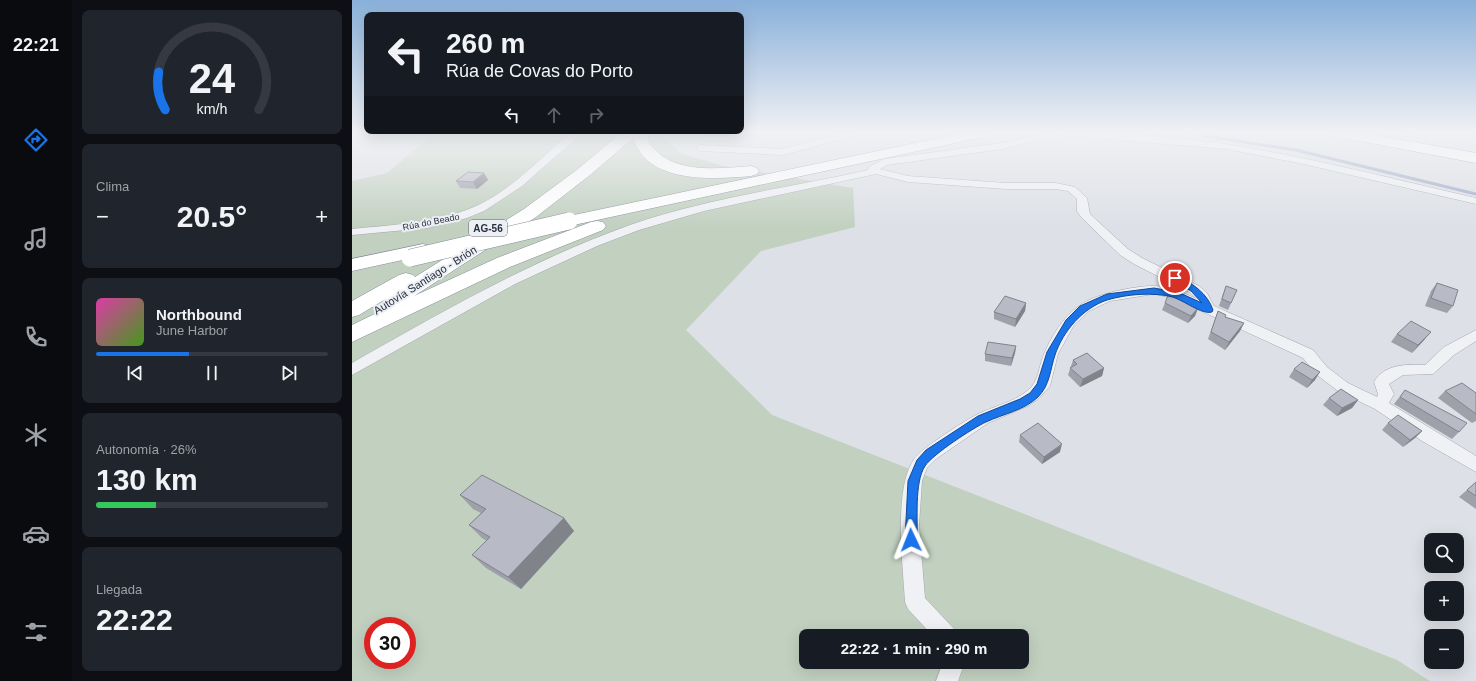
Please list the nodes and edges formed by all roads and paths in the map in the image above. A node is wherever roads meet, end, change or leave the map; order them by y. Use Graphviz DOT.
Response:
graph roads {
  1 [pos="541,165"];
  2 [pos="575,165"];
  3 [pos="593,165"];
  4 [pos="671,165"];
  5 [pos="797,165"];
  6 [pos="821,165"];
  7 [pos="880,165"];
  8 [pos="1318,165"];
  9 [pos="776,169"];
  10 [pos="876,172"];
  11 [pos="700,194"];
  12 [pos="1476,201"];
  13 [pos="569,218"];
  14 [pos="352,232"];
  15 [pos="416,254"];
  16 [pos="352,265"];
  17 [pos="352,271"];
  18 [pos="352,310"];
  19 [pos="1209,310"];
  20 [pos="352,325"];
  21 [pos="352,334"];
  22 [pos="1476,335"];
  23 [pos="352,370"];
  24 [pos="1380,405"];
  25 [pos="1476,465"];
  26 [pos="940,629"];
  27 [pos="951,669"];
  28 [pos="947,681"];
  1 -- 14 [label="street, Rúa do Beado"];
  2 -- 18 [label="highway, Autovía Santiago - Brión / AG-56"];
  3 -- 20 [label="highway, Autovía Santiago - Brión / AG-56"];
  4 -- 9 [label="highway"];
  5 -- 9 [label="highway"];
  6 -- 11 [label="highway"];
  7 -- 10 [label="street"];
  8 -- 12 [label="street"];
  9 -- 13 [label="highway"];
  10 -- 19 [label="street"];
  10 -- 23 [label="street"];
  11 -- 13 [label="highway"];
  11 -- 21 [label="highway"];
  13 -- 15 [label="highway, bridge"];
  15 -- 16 [label="highway"];
  15 -- 17 [label="highway"];
  19 -- 24 [label="street"];
  19 -- 26 [label="street"];
  22 -- 24 [label="street"];
  24 -- 25 [label="street"];
  27 -- 28 [label="street"];
}
